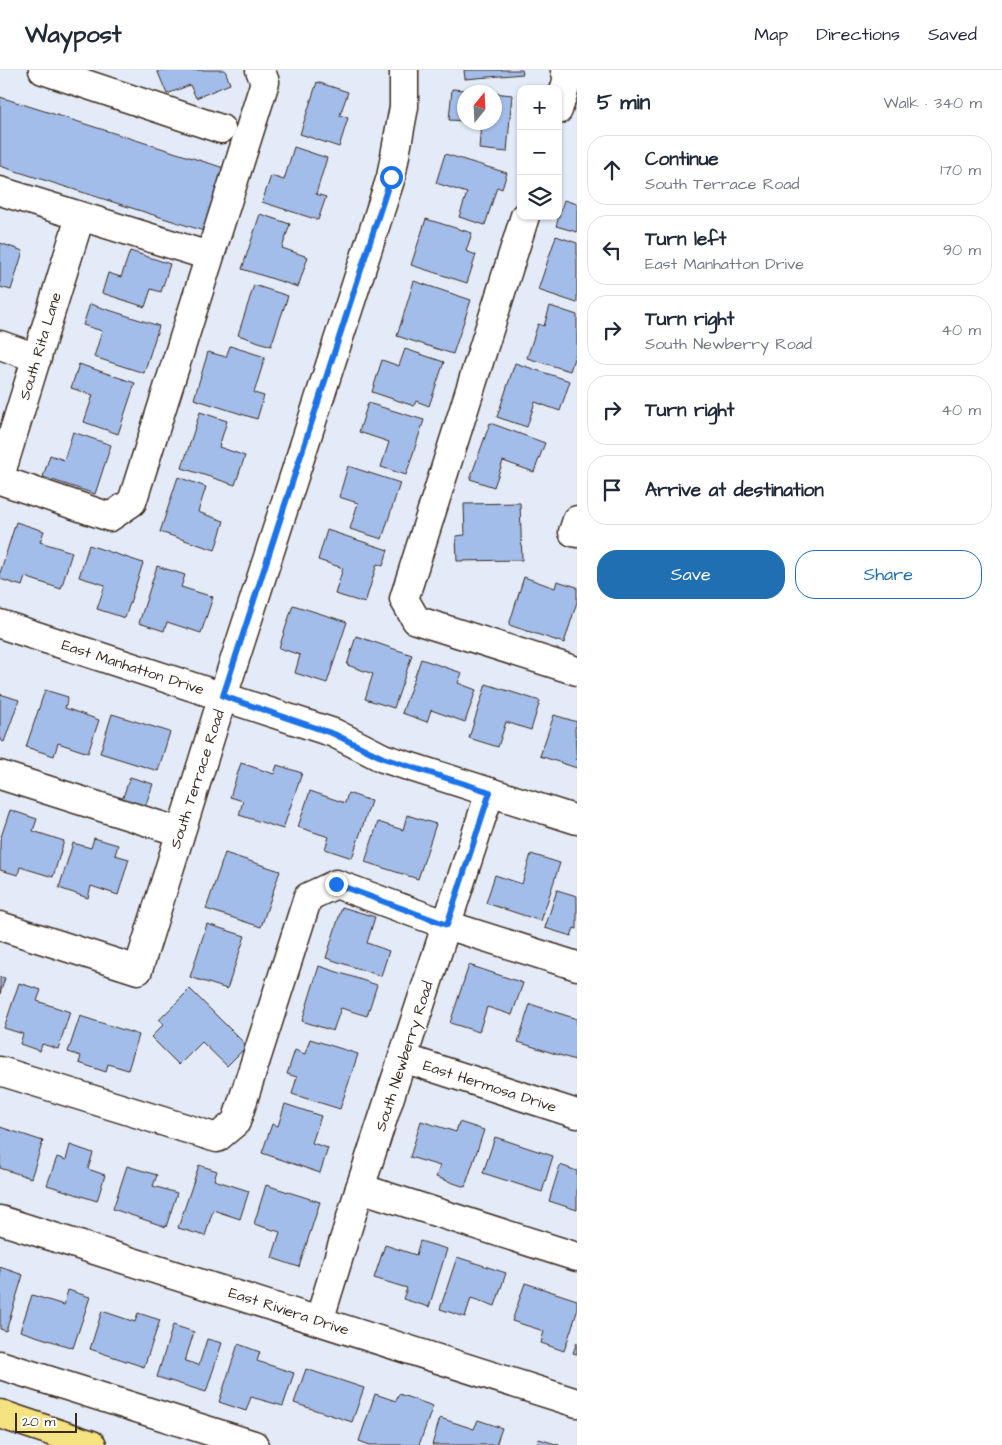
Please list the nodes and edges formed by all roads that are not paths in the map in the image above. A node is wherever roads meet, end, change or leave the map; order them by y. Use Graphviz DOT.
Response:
graph roads {
  1 [pos="43,70"];
  2 [pos="260,70"];
  3 [pos="404,70"];
  4 [pos="565,70"];
  5 [pos="111,82"];
  6 [pos="562,97"];
  7 [pos="221,129"];
  8 [pos="0,191"];
  9 [pos="80,217"];
  10 [pos="524,220"];
  11 [pos="209,256"];
  12 [pos="0,345"];
  13 [pos="37,358"];
  14 [pos="0,476"];
  15 [pos="0,480"];
  16 [pos="0,624"];
  17 [pos="577,672"];
  18 [pos="223,696"];
  19 [pos="0,775"];
  20 [pos="490,792"];
  21 [pos="577,820"];
  22 [pos="180,832"];
  23 [pos="447,925"];
  24 [pos="0,926"];
  25 [pos="577,966"];
  26 [pos="403,1058"];
  27 [pos="0,1071"];
  28 [pos="577,1114"];
  29 [pos="360,1188"];
  30 [pos="0,1220"];
  31 [pos="577,1257"];
  32 [pos="319,1321"];
  33 [pos="0,1365"];
  34 [pos="577,1404"];
  35 [pos="0,1414"];
  36 [pos="92,1445"];
  37 [pos="254,1445"];
  1 -- 5 [label="street"];
  2 -- 11 [label="street"];
  3 -- 18 [label="street, South Terrace Road"];
  4 -- 6 [label="street"];
  5 -- 7 [label="street"];
  8 -- 9 [label="street"];
  9 -- 11 [label="street"];
  9 -- 13 [label="street, South Rita Lane"];
  10 -- 17 [label="street"];
  11 -- 15 [label="street"];
  12 -- 13 [label="street"];
  13 -- 14 [label="street, South Rita Lane"];
  16 -- 18 [label="street, East Manhatton Drive"];
  18 -- 20 [label="street, East Manhatton Drive"];
  18 -- 22 [label="street, South Terrace Road"];
  19 -- 22 [label="street"];
  20 -- 21 [label="street, East Manhatton Drive"];
  20 -- 23 [label="street, South Newberry Road"];
  22 -- 24 [label="street, South Terrace Road"];
  23 -- 25 [label="street"];
  23 -- 26 [label="street, South Newberry Road"];
  23 -- 27 [label="street"];
  26 -- 28 [label="street, East Hermosa Drive"];
  26 -- 29 [label="street, South Newberry Road"];
  29 -- 31 [label="street"];
  29 -- 32 [label="street, South Newberry Road"];
  30 -- 32 [label="street, East Riviera Drive"];
  32 -- 34 [label="street, East Riviera Drive"];
  33 -- 37 [label="street"];
  35 -- 36 [label="highway"];
}
